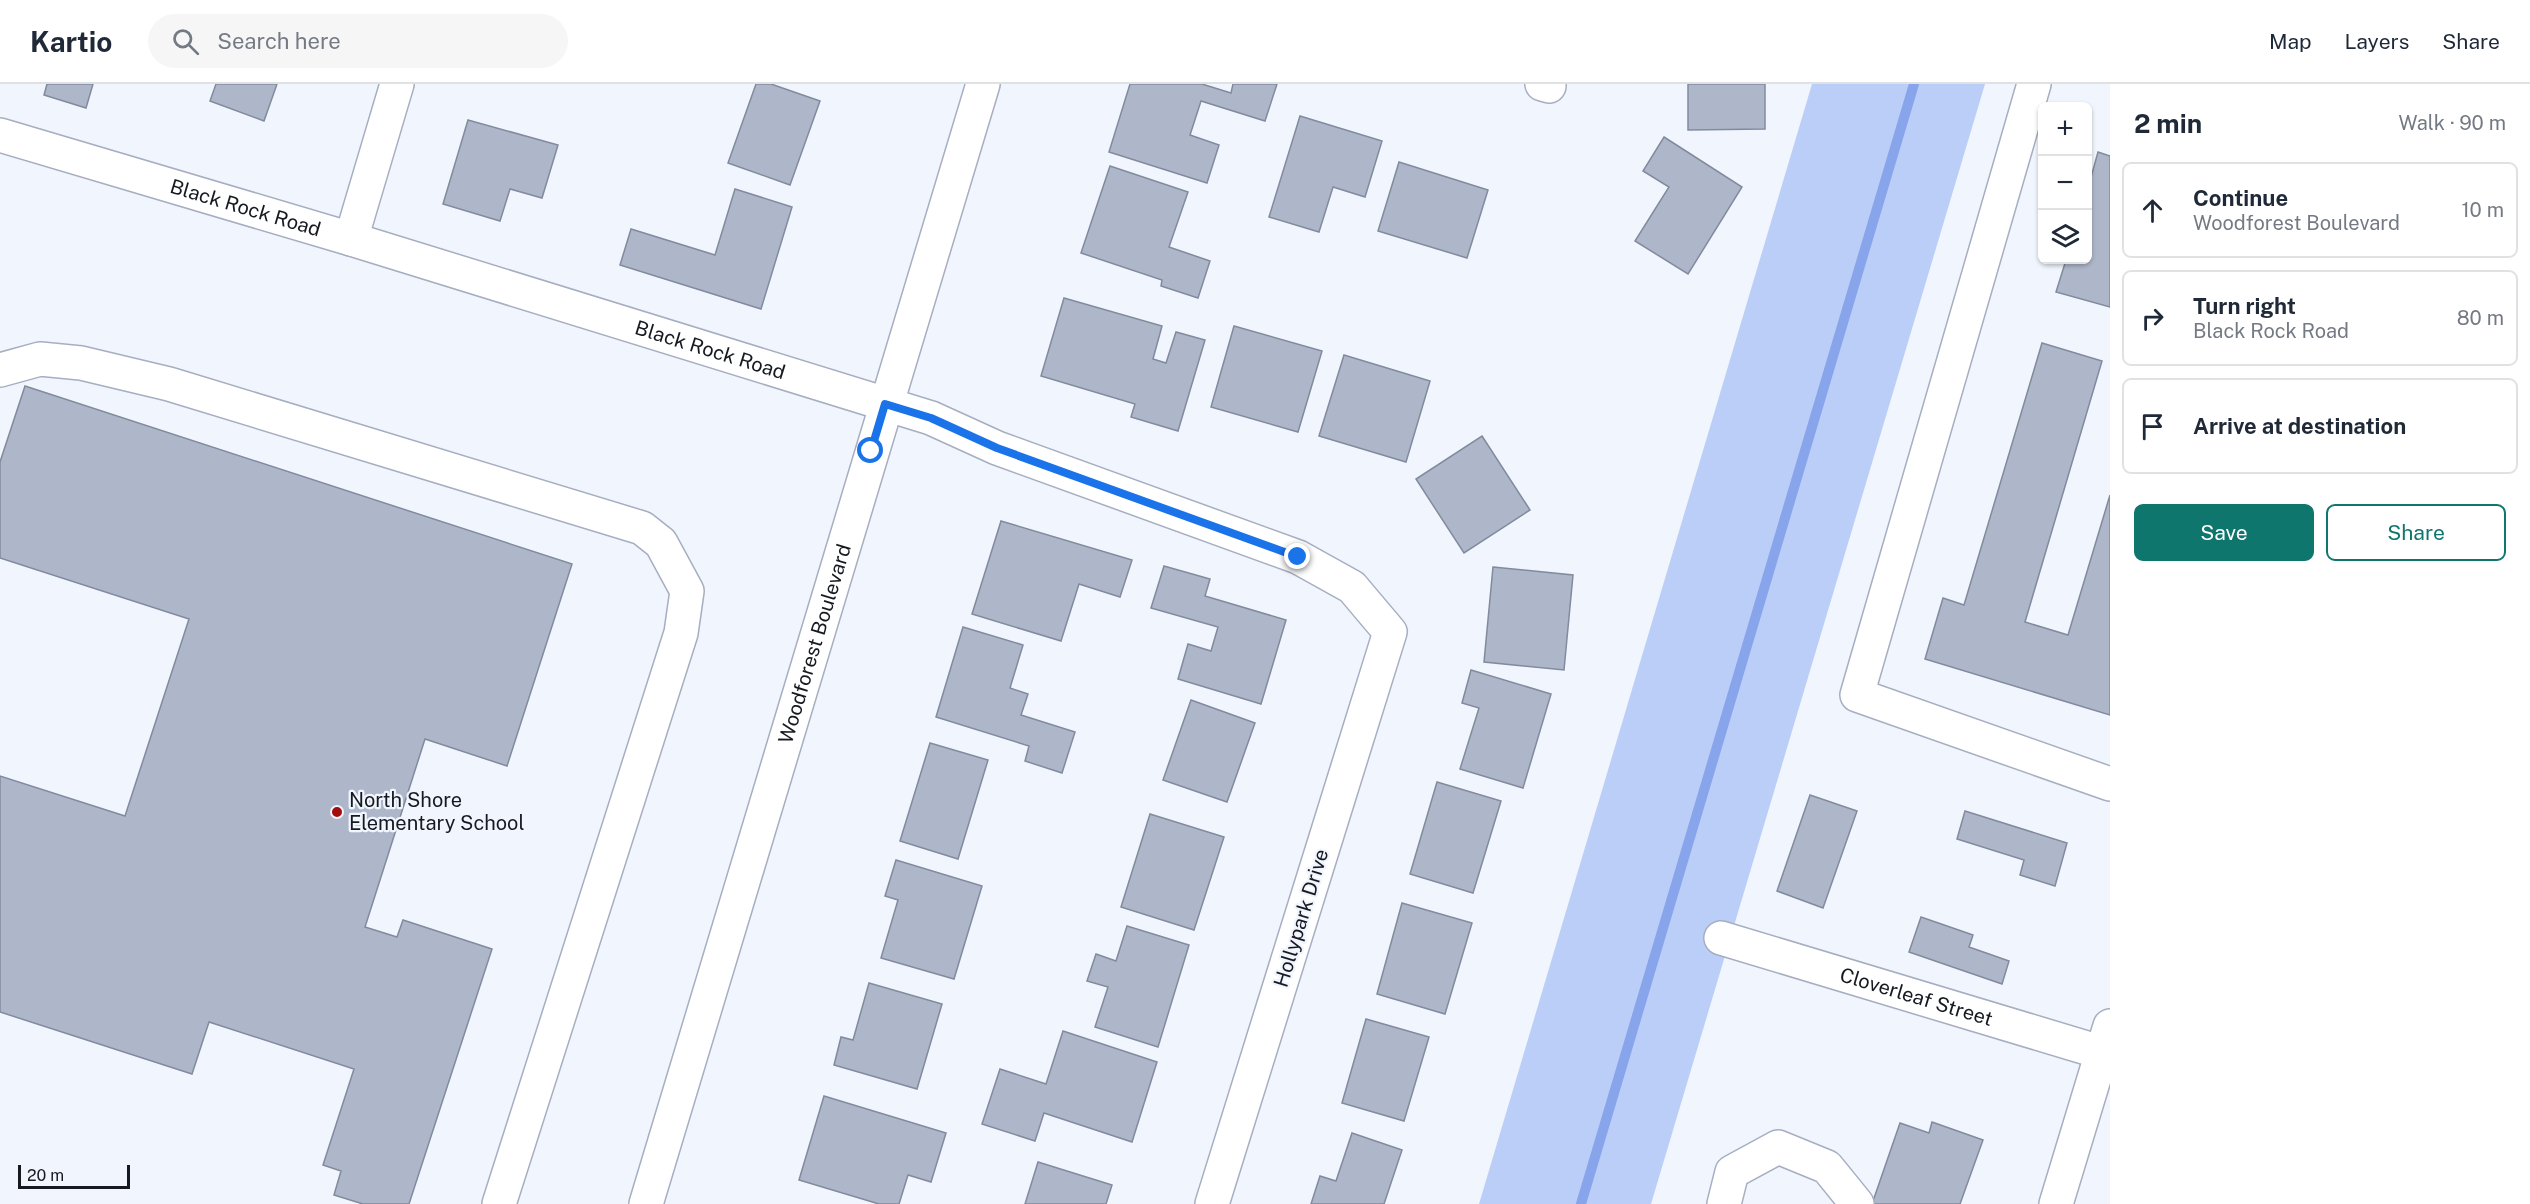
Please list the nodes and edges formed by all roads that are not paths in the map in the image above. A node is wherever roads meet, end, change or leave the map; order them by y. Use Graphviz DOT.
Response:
graph roads {
  1 [pos="397,84"];
  2 [pos="982,84"];
  3 [pos="2034,84"];
  4 [pos="0,135"];
  5 [pos="351,239"];
  6 [pos="0,369"];
  7 [pos="885,404"];
  8 [pos="1390,632"];
  9 [pos="2110,784"];
  10 [pos="1721,938"];
  11 [pos="2107,1045"];
  12 [pos="499,1204"];
  13 [pos="646,1204"];
  14 [pos="1212,1204"];
  15 [pos="1724,1204"];
  16 [pos="1857,1204"];
  17 [pos="2056,1204"];
  1 -- 5 [label="street"];
  2 -- 7 [label="street, Woodforest Boulevard"];
  3 -- 9 [label="street"];
  4 -- 5 [label="street, Black Rock Road"];
  5 -- 7 [label="street, Black Rock Road"];
  6 -- 12 [label="street"];
  7 -- 8 [label="street, Black Rock Road"];
  7 -- 13 [label="street, Woodforest Boulevard"];
  8 -- 14 [label="street, Hollypark Drive"];
  10 -- 11 [label="street, Cloverleaf Street"];
  11 -- 17 [label="street"];
  15 -- 16 [label="street"];
}
